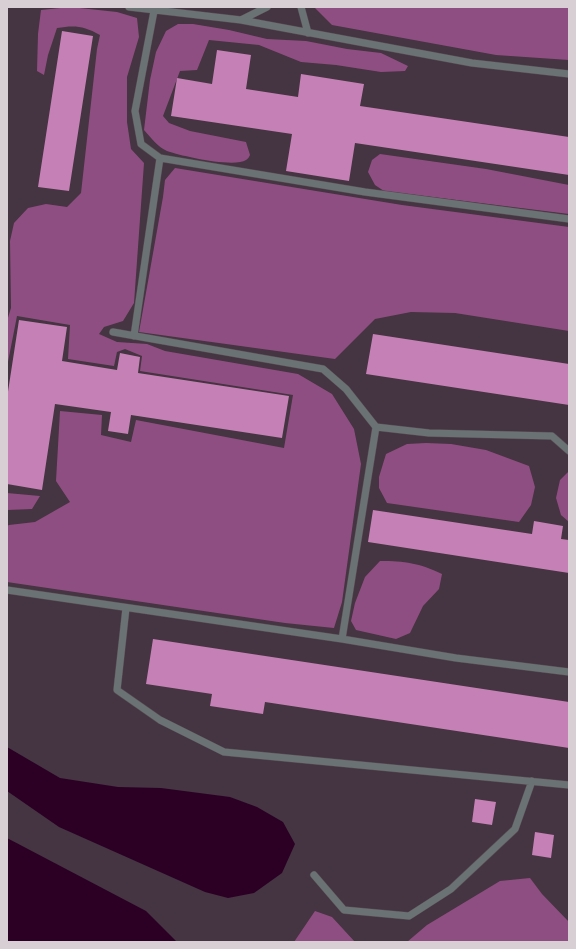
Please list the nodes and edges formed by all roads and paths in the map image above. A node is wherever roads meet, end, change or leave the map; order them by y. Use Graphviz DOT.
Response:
graph roads {
  1 [pos="129,7"];
  2 [pos="267,7"];
  3 [pos="301,7"];
  4 [pos="154,10"];
  5 [pos="241,20"];
  6 [pos="308,32"];
  7 [pos="569,74"];
  8 [pos="160,158"];
  9 [pos="569,218"];
  10 [pos="114,332"];
  11 [pos="134,336"];
  12 [pos="376,427"];
  13 [pos="569,451"];
  14 [pos="7,590"];
  15 [pos="126,608"];
  16 [pos="342,639"];
  17 [pos="569,672"];
  18 [pos="532,781"];
  19 [pos="569,785"];
  20 [pos="314,875"];
  1 -- 4 [label="lane"];
  2 -- 5 [label="lane"];
  3 -- 6 [label="lane"];
  4 -- 5 [label="lane"];
  4 -- 8 [label="lane"];
  5 -- 6 [label="lane"];
  6 -- 7 [label="lane"];
  8 -- 9 [label="lane"];
  8 -- 11 [label="lane"];
  10 -- 11 [label="lane"];
  11 -- 12 [label="lane"];
  12 -- 13 [label="lane"];
  12 -- 16 [label="lane"];
  14 -- 15 [label="lane"];
  15 -- 16 [label="lane"];
  15 -- 18 [label="lane"];
  16 -- 17 [label="lane"];
  18 -- 19 [label="lane"];
  18 -- 20 [label="lane"];
}
